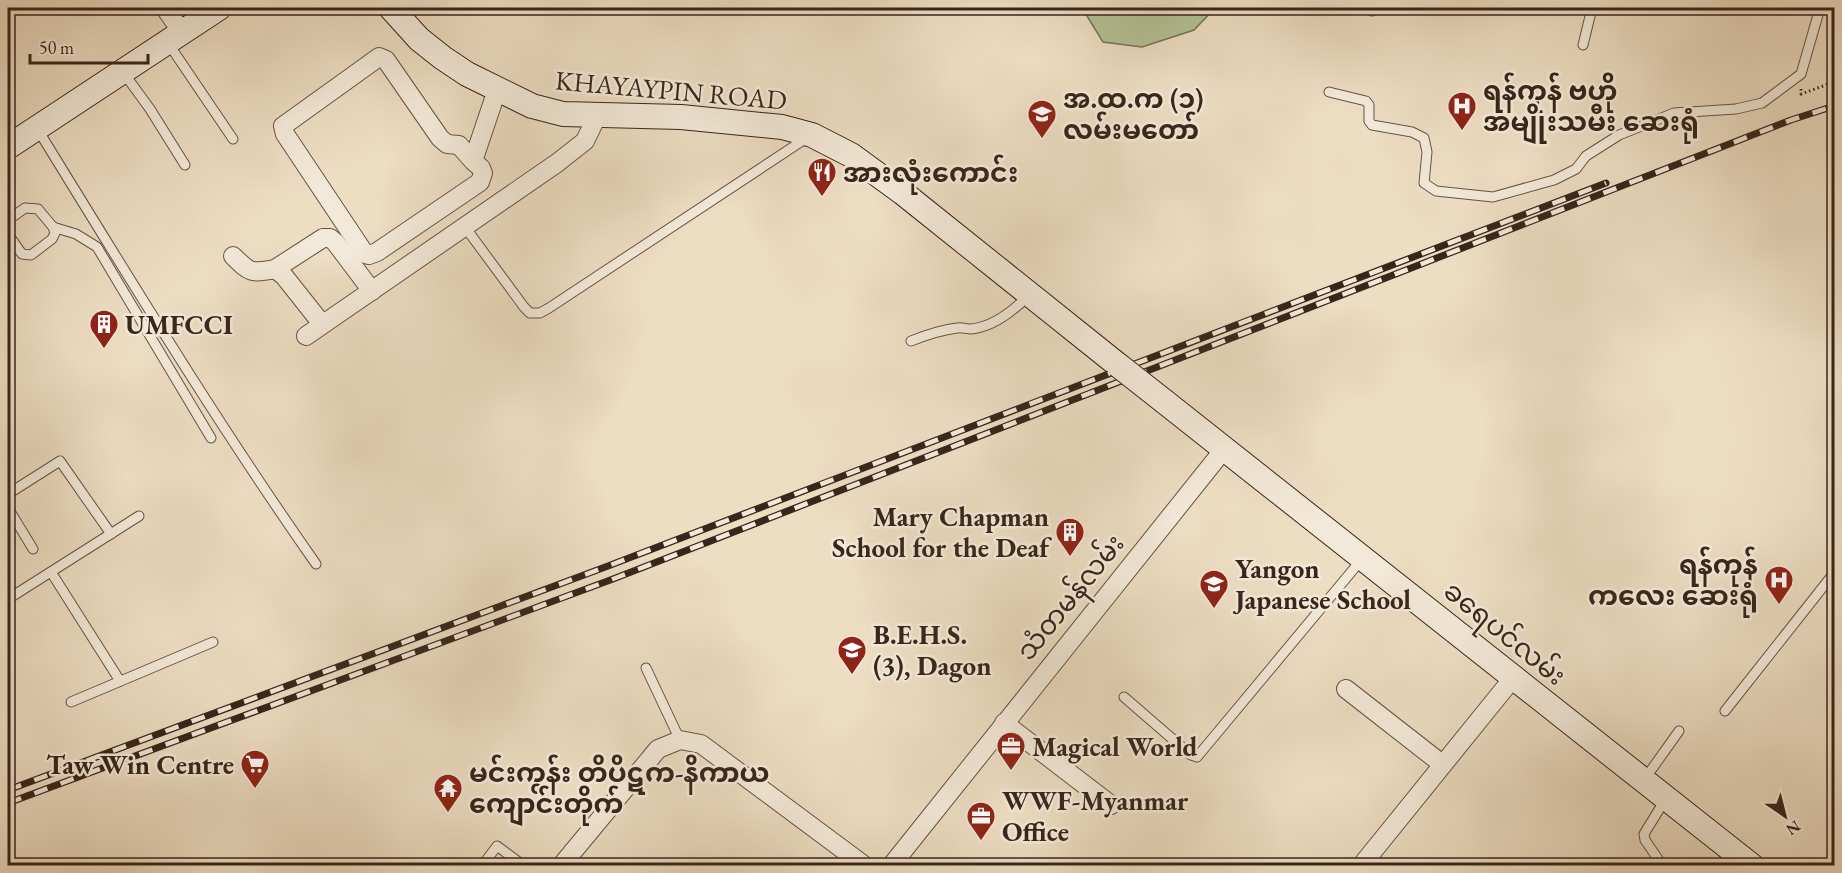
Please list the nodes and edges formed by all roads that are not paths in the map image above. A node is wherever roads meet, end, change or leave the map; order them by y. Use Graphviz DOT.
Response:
graph roads {
  1 [pos="165,8"];
  2 [pos="219,8"];
  3 [pos="391,8"];
  4 [pos="1592,8"];
  5 [pos="1820,8"];
  6 [pos="174,36"];
  7 [pos="1583,45"];
  8 [pos="122,70"];
  9 [pos="497,90"];
  10 [pos="1329,92"];
  11 [pos="597,116"];
  12 [pos="37,128"];
  13 [pos="812,135"];
  14 [pos="233,139"];
  15 [pos="8,146"];
  16 [pos="473,161"];
  17 [pos="185,165"];
  18 [pos="8,220"];
  19 [pos="53,227"];
  20 [pos="465,227"];
  21 [pos="8,234"];
  22 [pos="233,256"];
  23 [pos="275,269"];
  24 [pos="372,291"];
  25 [pos="1030,294"];
  26 [pos="322,324"];
  27 [pos="306,336"];
  28 [pos="911,341"];
  29 [pos="1165,402"];
  30 [pos="211,438"];
  31 [pos="1225,448"];
  32 [pos="8,494"];
  33 [pos="8,508"];
  34 [pos="139,516"];
  35 [pos="111,534"];
  36 [pos="33,549"];
  37 [pos="1363,557"];
  38 [pos="316,564"];
  39 [pos="51,572"];
  40 [pos="1834,573"];
  41 [pos="8,599"];
  42 [pos="213,642"];
  43 [pos="646,668"];
  44 [pos="1514,678"];
  45 [pos="120,681"];
  46 [pos="1346,689"];
  47 [pos="1124,697"];
  48 [pos="71,702"];
  49 [pos="1725,711"];
  50 [pos="1004,723"];
  51 [pos="1678,731"];
  52 [pos="680,740"];
  53 [pos="1442,764"];
  54 [pos="1643,781"];
  55 [pos="1666,798"];
  56 [pos="1111,805"];
  57 [pos="1834,858"];
  58 [pos="1658,859"];
  59 [pos="1829,865"];
  60 [pos="482,866"];
  61 [pos="524,866"];
  62 [pos="561,866"];
  63 [pos="866,866"];
  64 [pos="891,866"];
  65 [pos="1361,866"];
  66 [pos="1752,866"];
  1 -- 6 [label="street"];
  2 -- 6 [label="street"];
  3 -- 9 [label="street, KHAYAYPIN ROAD"];
  4 -- 7 [label="lane"];
  5 -- 10 [label="lane"];
  6 -- 8 [label="street"];
  6 -- 14 [label="lane"];
  8 -- 12 [label="street"];
  8 -- 17 [label="lane"];
  9 -- 11 [label="street, KHAYAYPIN ROAD"];
  9 -- 16 [label="street"];
  11 -- 13 [label="street, KHAYAYPIN ROAD"];
  11 -- 20 [label="street"];
  12 -- 15 [label="street"];
  12 -- 38 [label="lane"];
  13 -- 20 [label="lane"];
  13 -- 25 [label="street, KHAYAYPIN ROAD"];
  16 -- 16 [label="street"];
  18 -- 19 [label="lane"];
  19 -- 21 [label="lane"];
  19 -- 30 [label="lane"];
  20 -- 24 [label="street"];
  22 -- 23 [label="street"];
  23 -- 24 [label="street"];
  23 -- 26 [label="street"];
  24 -- 26 [label="street"];
  25 -- 28 [label="lane"];
  25 -- 29 [label="street, KHAYAYPIN ROAD, bridge"];
  26 -- 27 [label="street"];
  29 -- 31 [label="street, ခရေပင်လမ်း"];
  31 -- 37 [label="street, ခရေပင်လမ်း"];
  31 -- 50 [label="street, သံတမန်လမ်း"];
  32 -- 35 [label="lane"];
  33 -- 36 [label="lane"];
  34 -- 35 [label="lane"];
  35 -- 39 [label="lane"];
  37 -- 44 [label="street, ခရေပင်လမ်း"];
  37 -- 47 [label="lane"];
  39 -- 41 [label="lane"];
  39 -- 45 [label="lane"];
  40 -- 49 [label="lane"];
  42 -- 45 [label="lane"];
  43 -- 52 [label="lane"];
  44 -- 53 [label="street"];
  44 -- 54 [label="street, ခရေပင်လမ်း"];
  45 -- 48 [label="lane"];
  46 -- 53 [label="street"];
  50 -- 56 [label="street"];
  50 -- 64 [label="street, သံတမန်လမ်း"];
  51 -- 54 [label="lane"];
  52 -- 62 [label="street"];
  52 -- 63 [label="street"];
  53 -- 65 [label="street"];
  54 -- 55 [label="street, ခရေပင်လမ်း"];
  55 -- 58 [label="lane"];
  55 -- 66 [label="street, ခရေပင်လမ်း"];
  57 -- 59 [label="lane"];
  60 -- 61 [label="lane"];
}
